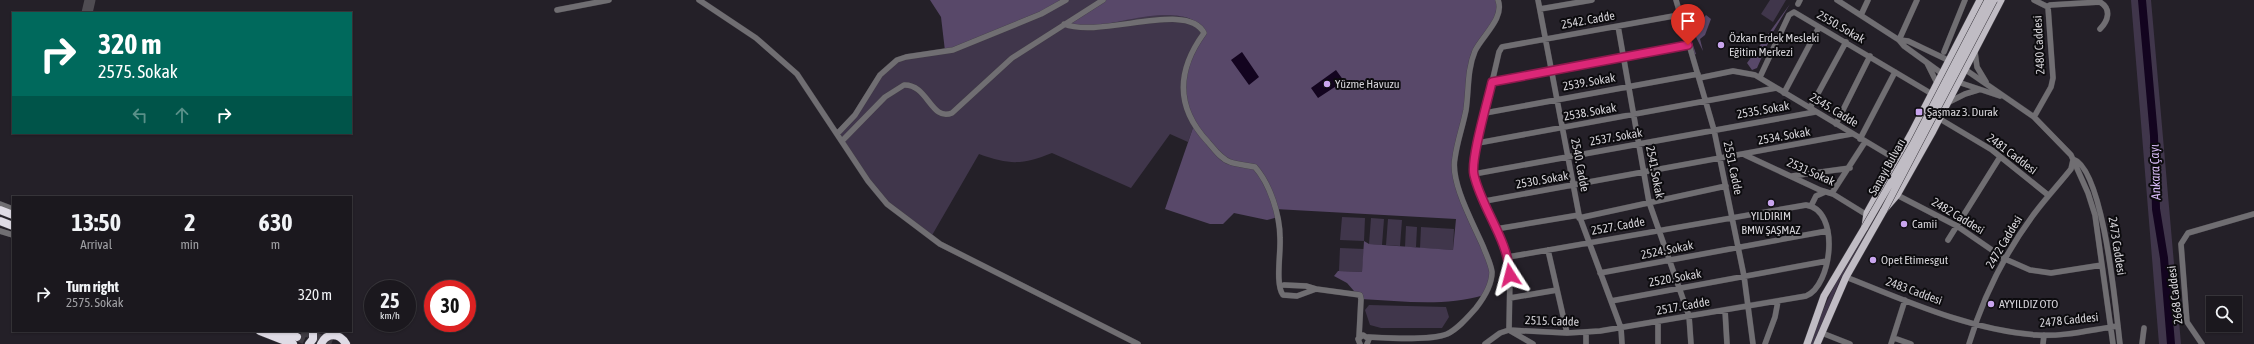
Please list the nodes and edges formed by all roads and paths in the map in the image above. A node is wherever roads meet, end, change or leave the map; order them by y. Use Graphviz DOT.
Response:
graph roads {
  1 [pos="609,0"];
  2 [pos="699,0"];
  3 [pos="1066,0"];
  4 [pos="1103,0"];
  5 [pos="1498,0"];
  6 [pos="1538,0"];
  7 [pos="1592,0"];
  8 [pos="1676,0"];
  9 [pos="1837,0"];
  10 [pos="1868,0"];
  11 [pos="1917,0"];
  12 [pos="1965,0"];
  13 [pos="1980,0"];
  14 [pos="1988,0"];
  15 [pos="1994,0"];
  16 [pos="2001,0"];
  17 [pos="2034,0"];
  18 [pos="2048,7"];
  19 [pos="1540,9"];
  20 [pos="557,10"];
  21 [pos="1679,15"];
  22 [pos="1861,15"];
  23 [pos="1192,16"];
  24 [pos="1127,17"];
  25 [pos="1064,24"];
  26 [pos="1618,26"];
  27 [pos="1819,27"];
  28 [pos="2100,30"];
  29 [pos="1545,39"];
  30 [pos="1899,40"];
  31 [pos="1846,42"];
  32 [pos="1957,44"];
  33 [pos="1688,45"];
  34 [pos="1975,51"];
  35 [pos="1944,52"];
  36 [pos="1937,55"];
  37 [pos="1870,56"];
  38 [pos="1623,57"];
  39 [pos="1949,60"];
  40 [pos="1926,61"];
  41 [pos="1551,70"];
  42 [pos="1966,70"];
  43 [pos="1895,72"];
  44 [pos="1942,73"];
  45 [pos="1698,76"];
  46 [pos="1760,77"];
  47 [pos="1492,82"];
  48 [pos="1959,83"];
  49 [pos="1937,84"];
  50 [pos="1988,85"];
  51 [pos="1629,86"];
  52 [pos="1776,88"];
  53 [pos="1978,90"];
  54 [pos="1784,93"];
  55 [pos="1932,94"];
  56 [pos="2002,97"];
  57 [pos="1556,99"];
  58 [pos="1707,102"];
  59 [pos="1949,103"];
  60 [pos="1810,108"];
  61 [pos="1815,112"];
  62 [pos="1485,113"];
  63 [pos="1634,115"];
  64 [pos="2034,117"];
  65 [pos="1940,119"];
  66 [pos="1836,124"];
  67 [pos="1562,128"];
  68 [pos="1714,130"];
  69 [pos="836,134"];
  70 [pos="1851,134"];
  71 [pos="842,141"];
  72 [pos="1863,141"];
  73 [pos="1478,142"];
  74 [pos="1639,144"];
  75 [pos="1745,154"];
  76 [pos="1567,157"];
  77 [pos="2000,157"];
  78 [pos="1720,159"];
  79 [pos="2073,159"];
  80 [pos="1897,160"];
  81 [pos="1850,168"];
  82 [pos="1644,172"];
  83 [pos="1474,174"];
  84 [pos="1792,176"];
  85 [pos="1573,186"];
  86 [pos="1726,186"];
  87 [pos="1831,193"];
  88 [pos="1897,195"];
  89 [pos="2048,195"];
  90 [pos="1485,201"];
  91 [pos="1650,202"];
  92 [pos="0,204"];
  93 [pos="1810,206"];
  94 [pos="12,209"];
  95 [pos="0,210"];
  96 [pos="1884,210"];
  97 [pos="2254,214"];
  98 [pos="1867,215"];
  99 [pos="12,216"];
  100 [pos="1579,216"];
  101 [pos="1732,218"];
  102 [pos="0,221"];
  103 [pos="12,226"];
  104 [pos="1956,226"];
  105 [pos="1864,227"];
  106 [pos="1496,229"];
  107 [pos="1659,230"];
  108 [pos="0,231"];
  109 [pos="1827,231"];
  110 [pos="12,235"];
  111 [pos="1948,240"];
  112 [pos="1589,242"];
  113 [pos="1738,248"];
  114 [pos="1548,250"];
  115 [pos="1508,257"];
  116 [pos="2005,259"];
  117 [pos="1669,260"];
  118 [pos="1827,261"];
  119 [pos="2102,265"];
  120 [pos="1600,273"];
  121 [pos="1744,276"];
  122 [pos="1846,277"];
  123 [pos="1284,285"];
  124 [pos="1678,288"];
  125 [pos="1316,289"];
  126 [pos="1557,290"];
  127 [pos="1510,298"];
  128 [pos="1905,300"];
  129 [pos="1611,301"];
  130 [pos="1778,301"];
  131 [pos="1748,306"];
  132 [pos="1725,310"];
  133 [pos="1689,316"];
  134 [pos="1658,322"];
  135 [pos="1976,324"];
  136 [pos="2118,326"];
  137 [pos="1813,327"];
  138 [pos="2111,327"];
  139 [pos="1621,328"];
  140 [pos="2144,328"];
  141 [pos="1509,330"];
  142 [pos="264,332"];
  143 [pos="282,332"];
  144 [pos="312,332"];
  145 [pos="324,332"];
  146 [pos="1822,332"];
  147 [pos="1567,333"];
  148 [pos="1586,333"];
  149 [pos="332,335"];
  150 [pos="2044,335"];
  151 [pos="1894,338"];
  152 [pos="1363,340"];
  153 [pos="295,341"];
  154 [pos="345,342"];
  155 [pos="309,344"];
  156 [pos="321,344"];
  157 [pos="355,344"];
  158 [pos="1138,344"];
  159 [pos="1485,344"];
  160 [pos="1533,344"];
  161 [pos="1586,344"];
  162 [pos="1622,344"];
  163 [pos="1658,344"];
  164 [pos="1691,344"];
  165 [pos="1727,344"];
  166 [pos="1753,344"];
  167 [pos="1765,344"];
  168 [pos="1802,344"];
  169 [pos="1807,344"];
  170 [pos="1817,344"];
  171 [pos="1850,344"];
  172 [pos="1892,344"];
  173 [pos="1911,344"];
  174 [pos="1969,344"];
  175 [pos="2043,344"];
  176 [pos="2113,344"];
  177 [pos="2120,344"];
  178 [pos="2142,344"];
  179 [pos="2202,344"];
  1 -- 20 [label="street"];
  2 -- 69 [label="street"];
  3 -- 69 [label="street"];
  4 -- 25 [label="street"];
  5 -- 152 [label="street"];
  6 -- 19 [label="street, 2540. Cadde"];
  7 -- 19 [label="street"];
  8 -- 21 [label="street, 2551. Cadde"];
  9 -- 22 [label="street, 2473 Caddesi"];
  10 -- 22 [label="street"];
  11 -- 30 [label="street"];
  12 -- 35 [label="street"];
  13 -- 32 [label="main road"];
  14 -- 105 [label="main road, Sanayi Bulvarı, bridge"];
  15 -- 96 [label="main road, Sanayi Bulvarı, bridge"];
  16 -- 34 [label="main road"];
  17 -- 18 [label="street, 2480 Caddesi"];
  18 -- 28 [label="street"];
  18 -- 64 [label="street, 2480 Caddesi"];
  19 -- 29 [label="street, 2540. Cadde"];
  21 -- 26 [label="street, 2542. Cadde"];
  21 -- 33 [label="street, 2551. Cadde"];
  22 -- 30 [label="street, 2473 Caddesi"];
  23 -- 125 [label="street"];
  24 -- 25 [label="street"];
  25 -- 71 [label="street"];
  26 -- 29 [label="street, 2542. Cadde"];
  26 -- 38 [label="street, 2541. Sokak"];
  27 -- 31 [label="street, 2550. Sokak"];
  27 -- 46 [label="street, 2550. Sokak"];
  27 -- 54 [label="street"];
  29 -- 41 [label="street, 2540. Cadde"];
  29 -- 47 [label="street, 2542. Cadde"];
  30 -- 36 [label="street, 2473 Caddesi"];
  30 -- 40 [label="street, 2473 Caddesi"];
  31 -- 37 [label="street, 2550. Sokak"];
  31 -- 60 [label="street"];
  32 -- 34 [label="main road"];
  32 -- 35 [label="street"];
  32 -- 39 [label="main road"];
  33 -- 38 [label="street"];
  33 -- 45 [label="street, 2551. Cadde"];
  34 -- 42 [label="main road"];
  34 -- 50 [label="street"];
  35 -- 36 [label="street"];
  36 -- 39 [label="street, 2473 Caddesi"];
  37 -- 43 [label="street, 2550. Sokak"];
  37 -- 66 [label="street"];
  38 -- 41 [label="street"];
  38 -- 51 [label="street, 2541. Sokak"];
  39 -- 42 [label="street, 2473 Caddesi"];
  39 -- 44 [label="main road"];
  40 -- 44 [label="street, 2473 Caddesi"];
  40 -- 49 [label="street"];
  41 -- 47 [label="street"];
  41 -- 57 [label="street, 2540. Cadde"];
  42 -- 48 [label="main road"];
  42 -- 50 [label="street, 2473 Caddesi"];
  43 -- 55 [label="street, 2550. Sokak"];
  43 -- 72 [label="street"];
  44 -- 48 [label="street, 2473 Caddesi"];
  44 -- 49 [label="main road"];
  45 -- 46 [label="street"];
  45 -- 51 [label="street, 2539. Sokak"];
  45 -- 58 [label="street, 2551. Cadde"];
  46 -- 52 [label="street, 2545. Cadde"];
  47 -- 62 [label="street"];
  48 -- 53 [label="street, 2473 Caddesi"];
  48 -- 59 [label="main road"];
  49 -- 55 [label="main road"];
  50 -- 56 [label="street, 2473 Caddesi"];
  51 -- 57 [label="street, 2539. Sokak"];
  51 -- 63 [label="street, 2541. Sokak"];
  52 -- 54 [label="street, 2545. Cadde"];
  52 -- 58 [label="street, 2538. Sokak"];
  53 -- 56 [label="street, 2473 Caddesi"];
  53 -- 59 [label="street"];
  54 -- 60 [label="street, 2545. Cadde"];
  55 -- 59 [label="main road"];
  55 -- 80 [label="main road"];
  56 -- 64 [label="street, 2473 Caddesi"];
  57 -- 62 [label="street, 2539. Sokak"];
  57 -- 67 [label="street, 2540. Cadde"];
  58 -- 63 [label="street, 2538. Sokak"];
  58 -- 68 [label="street, 2551. Cadde"];
  59 -- 65 [label="main road"];
  60 -- 61 [label="street, 2545. Cadde"];
  61 -- 66 [label="street, 2545. Cadde"];
  61 -- 68 [label="street, 2535. Sokak"];
  62 -- 73 [label="street"];
  63 -- 67 [label="street, 2538. Sokak"];
  63 -- 74 [label="street, 2541. Sokak"];
  64 -- 79 [label="street, 2473 Caddesi"];
  65 -- 77 [label="street, 2481 Caddesi"];
  65 -- 88 [label="main road"];
  66 -- 70 [label="street, 2545. Cadde"];
  67 -- 73 [label="street, 2538. Sokak"];
  67 -- 76 [label="street, 2540. Cadde"];
  68 -- 74 [label="street, 2537. Sokak"];
  68 -- 78 [label="street, 2551. Cadde"];
  69 -- 71 [label="street"];
  70 -- 72 [label="street, 2545. Cadde"];
  70 -- 75 [label="street, 2534. Sokak"];
  71 -- 158 [label="street"];
  72 -- 80 [label="street, 2545. Cadde"];
  72 -- 81 [label="street"];
  73 -- 83 [label="street"];
  74 -- 76 [label="street, 2537. Sokak"];
  74 -- 82 [label="street, 2541. Sokak"];
  75 -- 78 [label="street, 2534. Sokak"];
  75 -- 84 [label="street, 2531 Sokak"];
  76 -- 83 [label="street, 2537. Sokak"];
  76 -- 85 [label="street, 2540. Cadde"];
  77 -- 89 [label="street, 2481 Caddesi"];
  77 -- 104 [label="street"];
  78 -- 82 [label="street, 2530. Sokak"];
  78 -- 86 [label="street, 2551. Cadde"];
  79 -- 89 [label="street, 2472 Caddesi"];
  79 -- 119 [label="street, 2473 Caddesi"];
  79 -- 136 [label="street, 2473 Caddesi"];
  80 -- 98 [label="main road"];
  81 -- 84 [label="street"];
  81 -- 87 [label="street"];
  82 -- 85 [label="street, 2530. Sokak"];
  82 -- 91 [label="street, 2541. Sokak"];
  83 -- 90 [label="street"];
  84 -- 87 [label="street, 2531 Sokak"];
  85 -- 90 [label="street, 2530. Sokak"];
  85 -- 100 [label="street, 2540. Cadde"];
  86 -- 91 [label="street"];
  86 -- 101 [label="street, 2551. Cadde"];
  87 -- 93 [label="street"];
  87 -- 98 [label="street, 2531 Sokak"];
  88 -- 96 [label="main road"];
  88 -- 104 [label="street, 2482 Caddesi"];
  89 -- 116 [label="street, 2472 Caddesi"];
  90 -- 106 [label="street"];
  91 -- 100 [label="street"];
  91 -- 107 [label="street, 2541. Sokak"];
  92 -- 94 [label="street"];
  93 -- 101 [label="street, 2527. Cadde"];
  93 -- 109 [label="street"];
  95 -- 99 [label="highway"];
  96 -- 122 [label="main road, Sanayi Bulvarı"];
  97 -- 179 [label="street, 2668 Caddesi"];
  98 -- 105 [label="main road"];
  100 -- 106 [label="street"];
  100 -- 112 [label="street, 2540. Cadde"];
  101 -- 107 [label="street, 2527. Cadde"];
  101 -- 113 [label="street, 2551. Cadde"];
  102 -- 103 [label="highway"];
  104 -- 111 [label="street"];
  104 -- 116 [label="street, 2482 Caddesi"];
  105 -- 137 [label="main road, Sanayi Bulvarı"];
  106 -- 115 [label="street"];
  107 -- 112 [label="street, 2527. Cadde"];
  107 -- 117 [label="street, 2541. Sokak"];
  108 -- 110 [label="street"];
  109 -- 113 [label="street, 2524. Sokak"];
  109 -- 118 [label="street"];
  112 -- 114 [label="street, 2527. Cadde"];
  112 -- 120 [label="street, 2540. Cadde"];
  113 -- 117 [label="street, 2524. Sokak"];
  113 -- 121 [label="street, 2551. Cadde"];
  114 -- 115 [label="street, 2527. Cadde"];
  114 -- 126 [label="street"];
  115 -- 127 [label="street"];
  116 -- 119 [label="street, 2482 Caddesi"];
  116 -- 135 [label="street, 2472 Caddesi"];
  117 -- 120 [label="street, 2524. Sokak"];
  117 -- 124 [label="street, 2541. Sokak"];
  118 -- 121 [label="street, 2520. Sokak"];
  118 -- 130 [label="street, 2517. Cadde"];
  119 -- 138 [label="street, 2473 Caddesi"];
  120 -- 129 [label="street, 2540. Cadde"];
  121 -- 124 [label="street, 2520. Sokak"];
  121 -- 131 [label="street, 2551. Cadde"];
  122 -- 128 [label="street, 2483 Caddesi"];
  122 -- 146 [label="main road, Sanayi Bulvarı"];
  123 -- 125 [label="street"];
  124 -- 129 [label="street, 2520. Sokak"];
  124 -- 133 [label="street, 2541. Sokak"];
  125 -- 152 [label="street"];
  126 -- 127 [label="street"];
  126 -- 147 [label="street"];
  127 -- 141 [label="street"];
  128 -- 135 [label="street, 2483 Caddesi"];
  128 -- 151 [label="street"];
  129 -- 139 [label="street, 2540. Cadde"];
  130 -- 131 [label="street, 2517. Cadde"];
  130 -- 167 [label="street"];
  131 -- 132 [label="street, 2517. Cadde"];
  131 -- 166 [label="street, 2551. Cadde"];
  132 -- 133 [label="street, 2517. Cadde"];
  132 -- 165 [label="street"];
  133 -- 134 [label="street, 2517. Cadde"];
  133 -- 164 [label="street, 2541. Sokak"];
  134 -- 139 [label="street, 2517. Cadde"];
  134 -- 163 [label="street"];
  135 -- 150 [label="street, 2478 Caddesi"];
  135 -- 174 [label="street, 2472 Caddesi"];
  136 -- 138 [label="street, 2478 Caddesi"];
  136 -- 177 [label="street, 2473 Caddesi"];
  137 -- 168 [label="main road"];
  137 -- 169 [label="main road, Sanayi Bulvarı"];
  138 -- 150 [label="street, 2478 Caddesi"];
  138 -- 176 [label="street, 2473 Caddesi"];
  139 -- 148 [label="street, 2515. Cadde"];
  139 -- 162 [label="street, 2540. Cadde"];
  140 -- 178 [label="street"];
  141 -- 147 [label="street, 2515. Cadde"];
  141 -- 159 [label="street, 2515. Cadde"];
  141 -- 160 [label="street"];
  142 -- 153 [label="highway"];
  143 -- 153 [label="highway"];
  144 -- 155 [label="highway"];
  145 -- 149 [label="highway"];
  146 -- 170 [label="main road, Sanayi Bulvarı"];
  146 -- 171 [label="street"];
  147 -- 148 [label="street, 2515. Cadde"];
  148 -- 161 [label="street"];
  149 -- 154 [label="highway"];
  149 -- 156 [label="highway"];
  150 -- 175 [label="street"];
  151 -- 172 [label="street"];
  151 -- 173 [label="street"];
  154 -- 157 [label="highway"];
}
